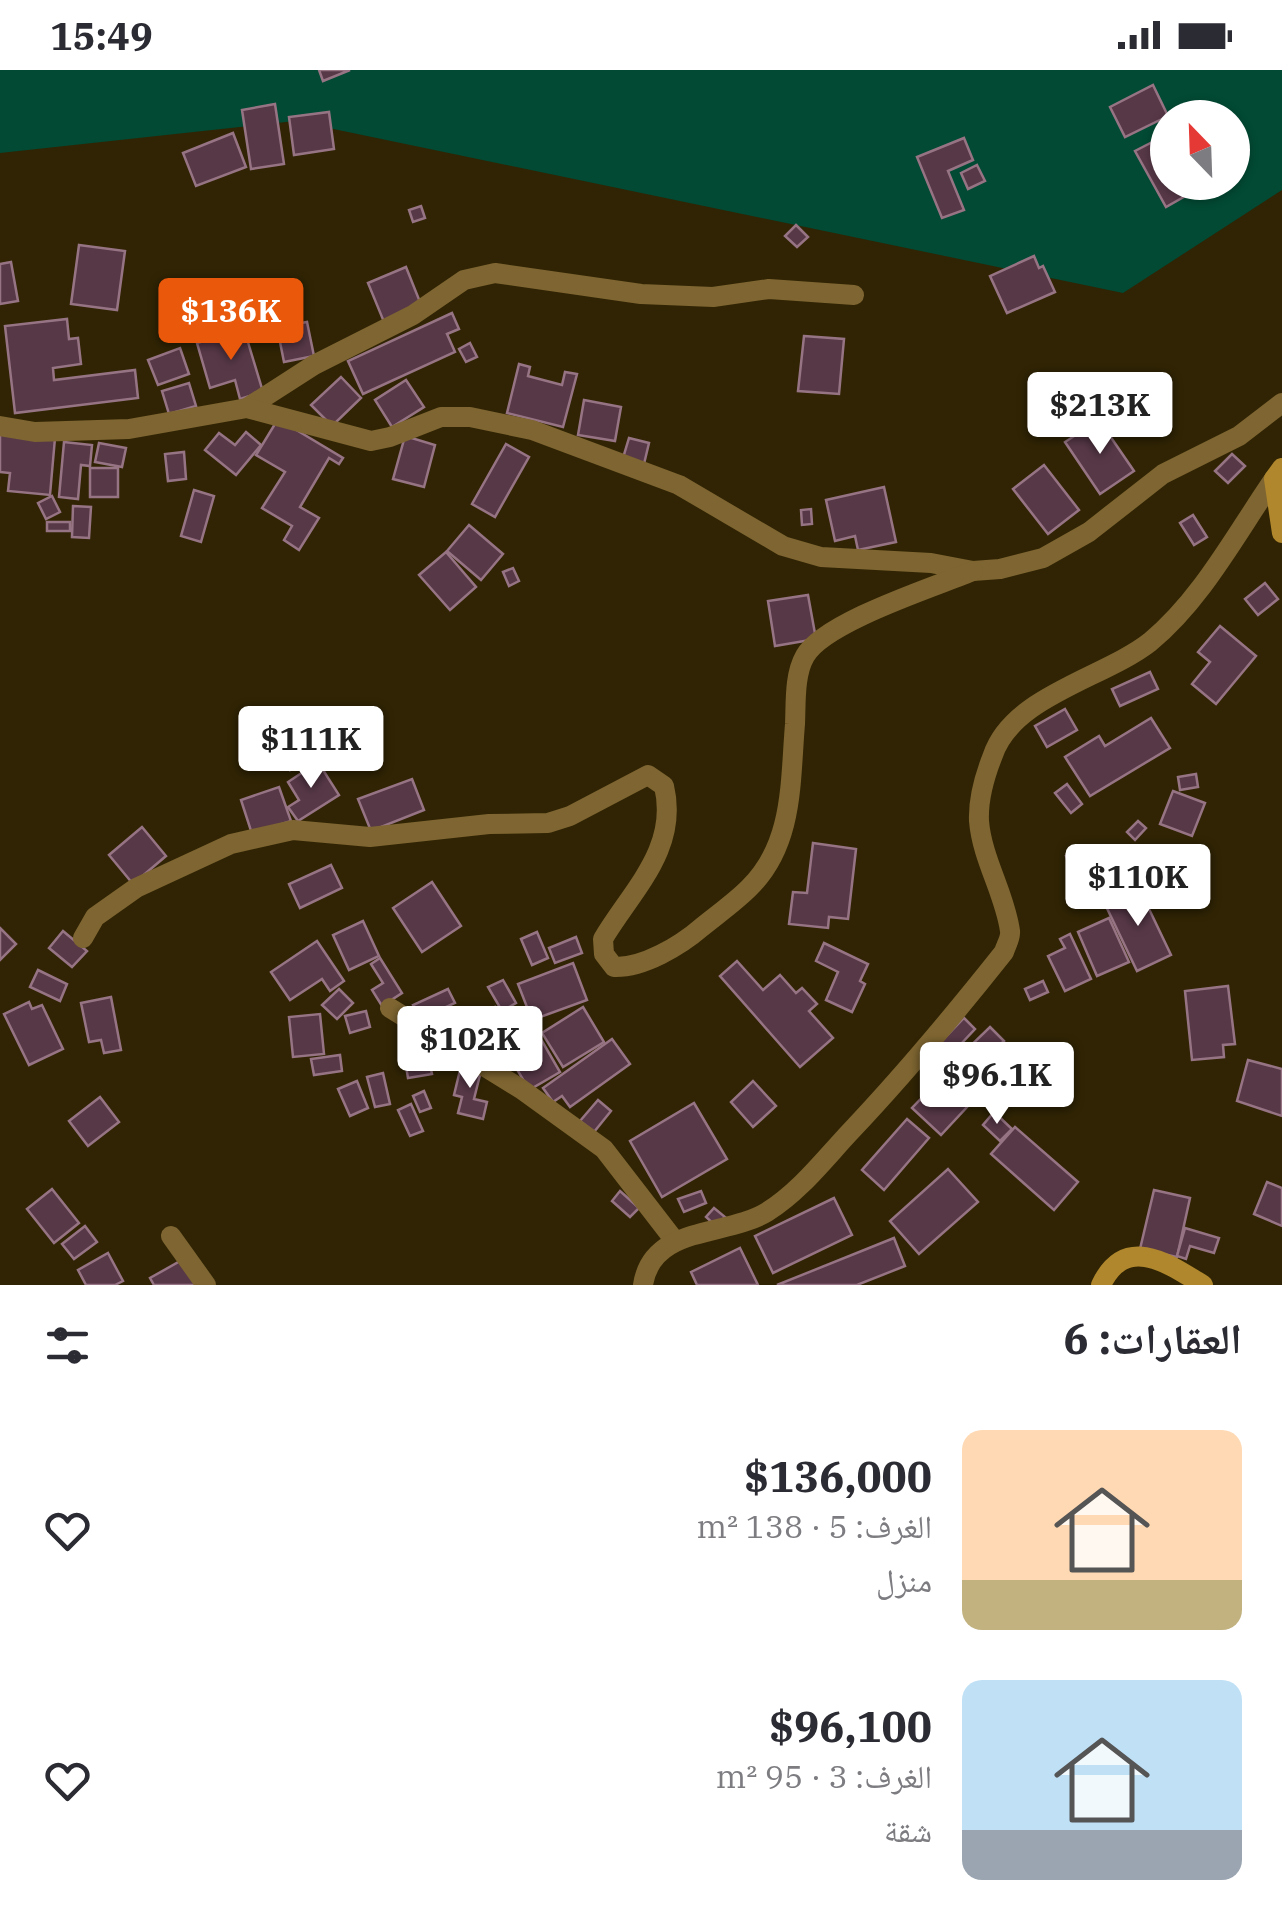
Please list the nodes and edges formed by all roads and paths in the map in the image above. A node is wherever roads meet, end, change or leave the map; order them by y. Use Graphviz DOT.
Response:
graph roads {
  1 [pos="854,295"];
  2 [pos="1282,403"];
  3 [pos="247,408"];
  4 [pos="0,426"];
  5 [pos="1278,473"];
  6 [pos="1282,533"];
  7 [pos="973,571"];
  8 [pos="84,938"];
  9 [pos="390,1008"];
  10 [pos="170,1236"];
  11 [pos="674,1241"];
  12 [pos="206,1285"];
  13 [pos="643,1285"];
  14 [pos="1100,1285"];
  15 [pos="1203,1285"];
  1 -- 3 [label="street"];
  2 -- 7 [label="street"];
  3 -- 4 [label="street"];
  3 -- 7 [label="street"];
  5 -- 6 [label="street"];
  5 -- 11 [label="street"];
  7 -- 8 [label="street"];
  9 -- 11 [label="street"];
  10 -- 12 [label="street"];
  11 -- 13 [label="street"];
  14 -- 15 [label="street"];
}
